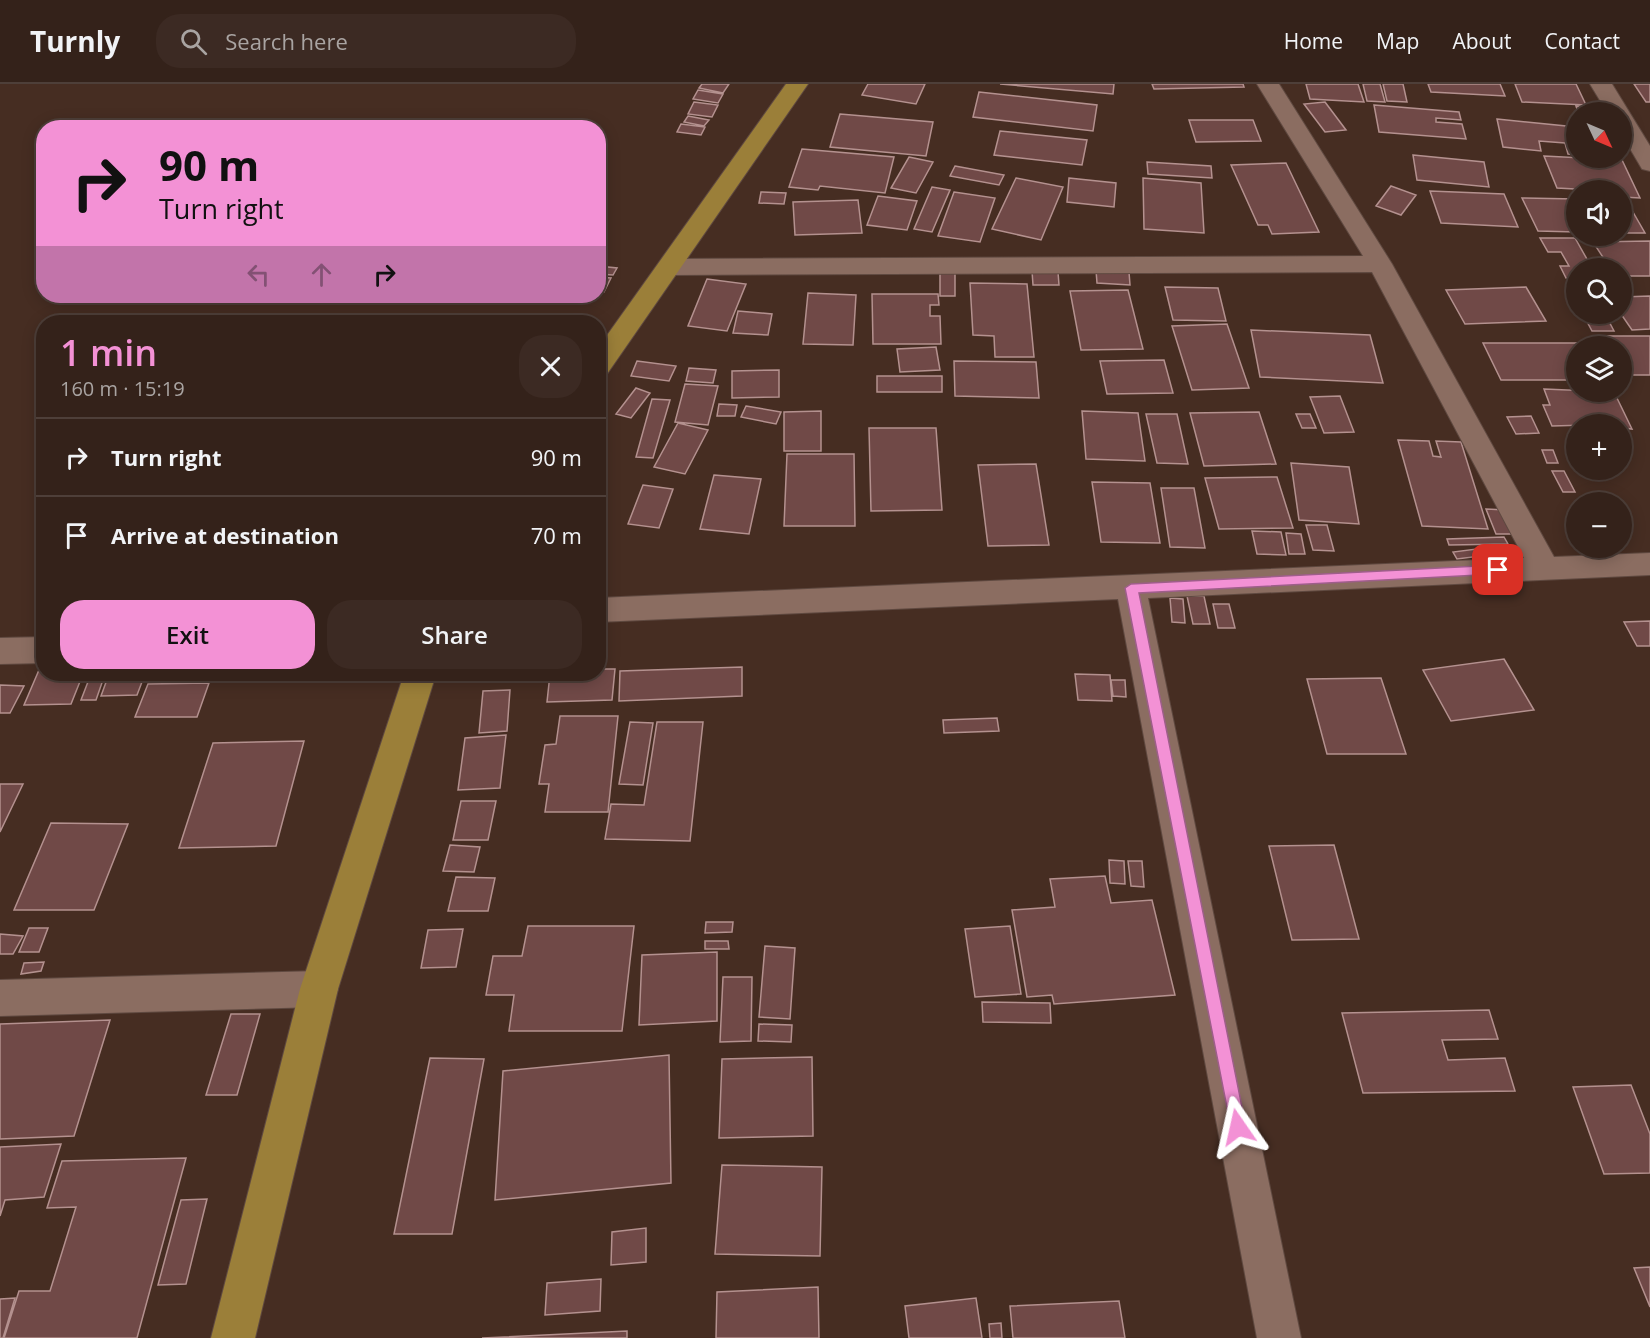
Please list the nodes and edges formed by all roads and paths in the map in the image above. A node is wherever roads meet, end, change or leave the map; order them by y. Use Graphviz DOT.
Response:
graph roads {
  1 [pos="796,84"];
  2 [pos="1268,84"];
  3 [pos="1601,84"];
  4 [pos="1612,102"];
  5 [pos="1632,134"];
  6 [pos="1650,164"];
  7 [pos="1380,264"];
  8 [pos="669,267"];
  9 [pos="606,357"];
  10 [pos="1650,564"];
  11 [pos="1544,567"];
  12 [pos="1131,588"];
  13 [pos="606,610"];
  14 [pos="36,650"];
  15 [pos="0,651"];
  16 [pos="418,681"];
  17 [pos="319,989"];
  18 [pos="0,998"];
  19 [pos="233,1338"];
  20 [pos="1280,1338"];
  1 -- 8 [label="main road"];
  2 -- 7 [label="street"];
  3 -- 4 [label="street"];
  5 -- 6 [label="street"];
  7 -- 8 [label="street"];
  7 -- 11 [label="street"];
  8 -- 9 [label="main road"];
  10 -- 11 [label="street"];
  11 -- 12 [label="street"];
  12 -- 13 [label="street"];
  12 -- 20 [label="street"];
  14 -- 15 [label="street"];
  16 -- 17 [label="main road"];
  17 -- 18 [label="street"];
  17 -- 19 [label="main road"];
}
